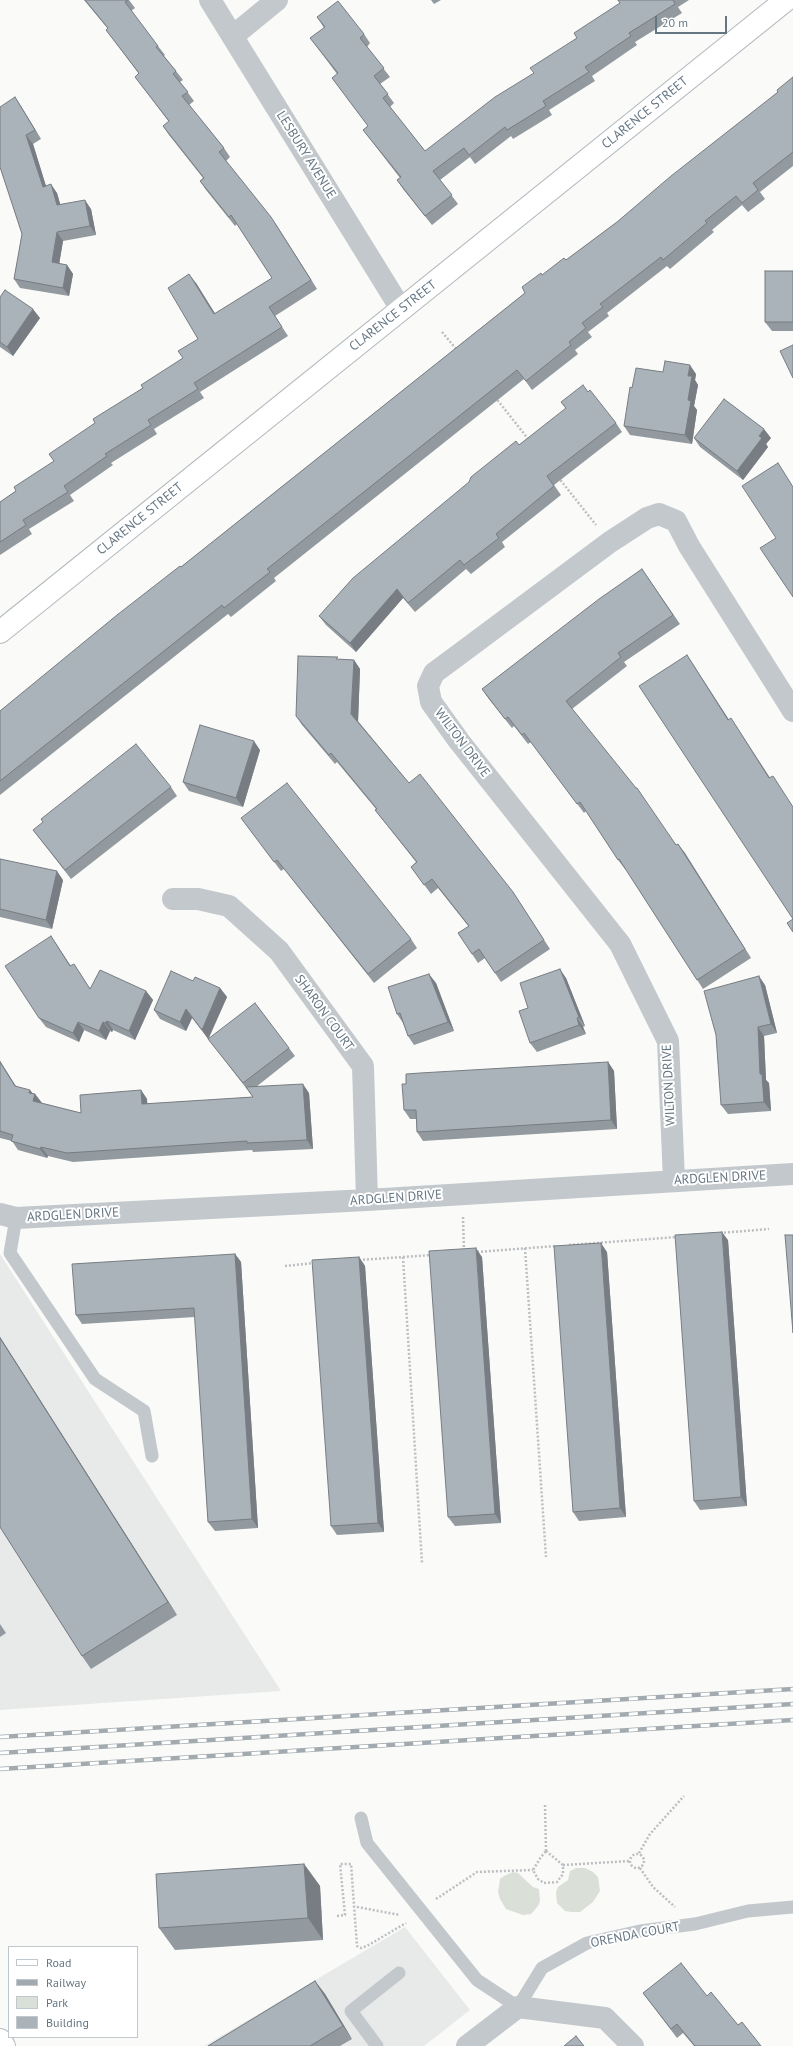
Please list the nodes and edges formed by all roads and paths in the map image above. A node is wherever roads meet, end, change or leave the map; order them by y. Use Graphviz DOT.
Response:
graph roads {
  1 [pos="210,0"];
  2 [pos="277,0"];
  3 [pos="786,0"];
  4 [pos="233,36"];
  5 [pos="401,309"];
  6 [pos="442,332"];
  7 [pos="457,350"];
  8 [pos="492,394"];
  9 [pos="531,443"];
  10 [pos="556,474"];
  11 [pos="610,542"];
  12 [pos="0,632"];
  13 [pos="793,711"];
  14 [pos="173,899"];
  15 [pos="793,1174"];
  16 [pos="674,1180"];
  17 [pos="367,1200"];
  18 [pos="463,1211"];
  19 [pos="8,1216"];
  20 [pos="770,1229"];
  21 [pos="716,1234"];
  22 [pos="678,1237"];
  23 [pos="525,1248"];
  24 [pos="456,1253"];
  25 [pos="464,1253"];
  26 [pos="434,1255"];
  27 [pos="403,1257"];
  28 [pos="356,1260"];
  29 [pos="316,1263"];
  30 [pos="285,1266"];
  31 [pos="152,1456"];
  32 [pos="546,1557"];
  33 [pos="422,1563"];
  34 [pos="684,1796"];
  35 [pos="545,1805"];
  36 [pos="361,1818"];
  37 [pos="546,1851"];
  38 [pos="639,1853"];
  39 [pos="630,1861"];
  40 [pos="563,1865"];
  41 [pos="640,1868"];
  42 [pos="533,1870"];
  43 [pos="357,1907"];
  44 [pos="793,1907"];
  45 [pos="420,1909"];
  46 [pos="400,1915"];
  47 [pos="337,1916"];
  48 [pos="406,1923"];
  49 [pos="695,1924"];
  50 [pos="399,1973"];
  51 [pos="518,2007"];
  52 [pos="0,2040"];
  53 [pos="4,2046"];
  54 [pos="377,2046"];
  55 [pos="468,2046"];
  56 [pos="633,2046"];
  1 -- 4 [label="street, LESBURY AVENUE"];
  2 -- 4 [label="street"];
  3 -- 5 [label="street, CLARENCE STREET"];
  4 -- 5 [label="street, LESBURY AVENUE"];
  5 -- 12 [label="street, CLARENCE STREET"];
  6 -- 7 [label="path"];
  8 -- 9 [label="path"];
  10 -- 11 [label="path"];
  11 -- 13 [label="street, WILTON DRIVE"];
  11 -- 16 [label="street, WILTON DRIVE"];
  14 -- 17 [label="street, SHARON COURT"];
  15 -- 16 [label="street, ARDGLEN DRIVE"];
  16 -- 17 [label="street, ARDGLEN DRIVE"];
  17 -- 19 [label="street, ARDGLEN DRIVE"];
  18 -- 25 [label="path"];
  19 -- 31 [label="lane"];
  20 -- 21 [label="path"];
  22 -- 23 [label="path"];
  23 -- 25 [label="path"];
  23 -- 32 [label="path"];
  24 -- 25 [label="path"];
  26 -- 27 [label="path"];
  27 -- 28 [label="path"];
  27 -- 33 [label="path"];
  29 -- 30 [label="path"];
  34 -- 38 [label="path"];
  35 -- 37 [label="path"];
  36 -- 45 [label="lane"];
  37 -- 40 [label="path"];
  37 -- 42 [label="path"];
  38 -- 39 [label="path"];
  38 -- 41 [label="path"];
  39 -- 40 [label="path"];
  39 -- 41 [label="path"];
  40 -- 42 [label="path"];
  41 -- 49 [label="path"];
  42 -- 45 [label="path"];
  43 -- 46 [label="path"];
  44 -- 49 [label="lane, ORENDA COURT"];
  45 -- 51 [label="lane"];
  47 -- 48 [label="path"];
  49 -- 51 [label="lane, ORENDA COURT"];
  50 -- 54 [label="lane"];
  51 -- 55 [label="street, ORENDA COURT"];
  51 -- 56 [label="street"];
  52 -- 53 [label="street"];
}
